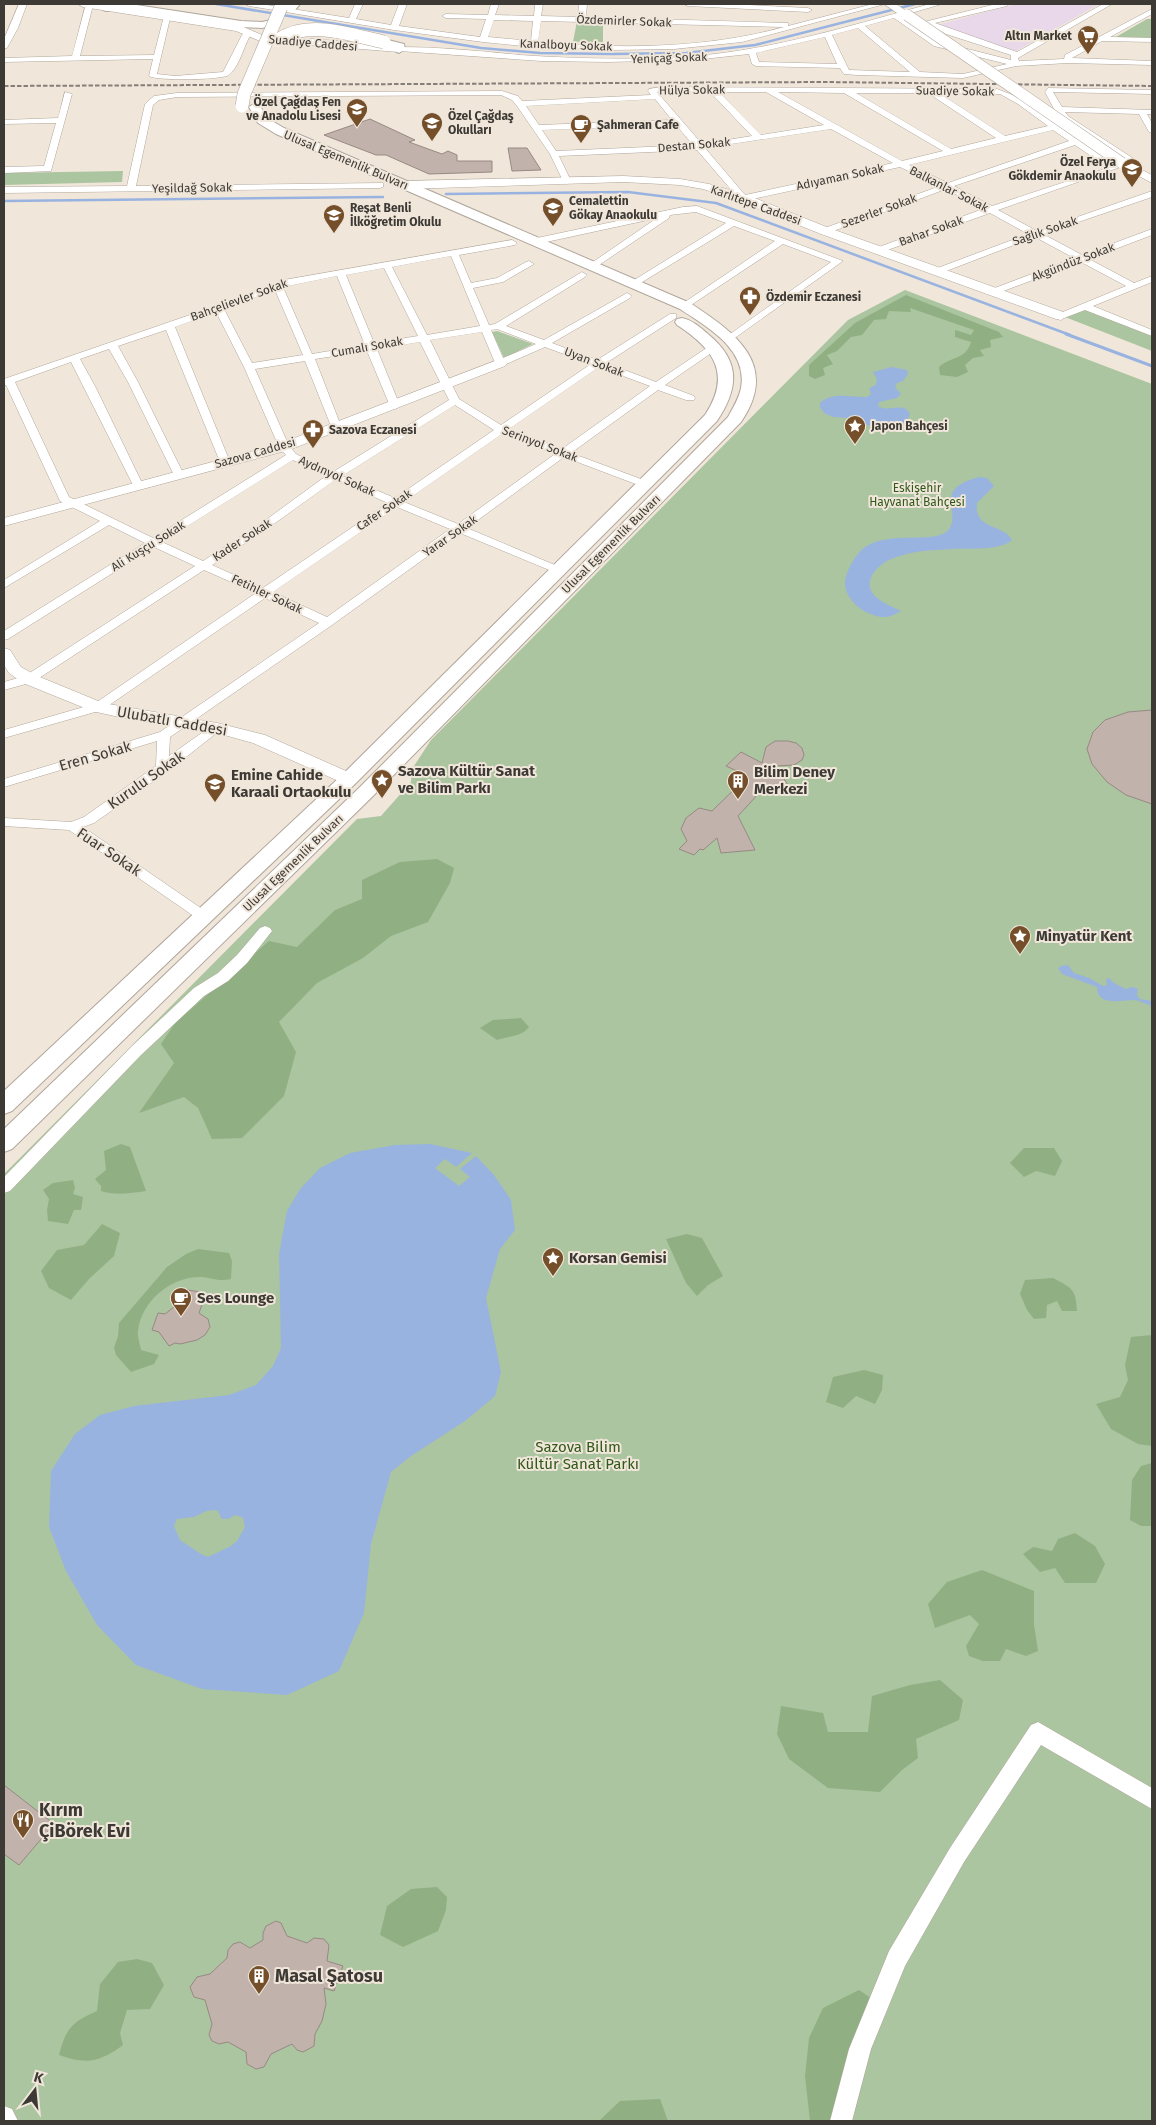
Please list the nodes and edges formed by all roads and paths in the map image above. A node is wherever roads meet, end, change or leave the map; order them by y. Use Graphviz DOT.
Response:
graph roads {
  1 [pos="23,4"];
  2 [pos="86,4"];
  3 [pos="249,4"];
  4 [pos="316,4"];
  5 [pos="359,4"];
  6 [pos="403,4"];
  7 [pos="495,4"];
  8 [pos="539,4"];
  9 [pos="583,4"];
  10 [pos="687,4"];
  11 [pos="842,4"];
  12 [pos="882,4"];
  13 [pos="889,4"];
  14 [pos="938,4"];
  15 [pos="1004,4"];
  16 [pos="1108,4"];
  17 [pos="131,5"];
  18 [pos="281,6"];
  19 [pos="806,7"];
  20 [pos="106,8"];
  21 [pos="1152,11"];
  22 [pos="852,12"];
  23 [pos="164,14"];
  24 [pos="312,14"];
  25 [pos="905,14"];
  26 [pos="1142,16"];
  27 [pos="490,17"];
  28 [pos="1152,17"];
  29 [pos="537,18"];
  30 [pos="582,19"];
  31 [pos="352,21"];
  32 [pos="815,21"];
  33 [pos="275,22"];
  34 [pos="930,23"];
  35 [pos="802,25"];
  36 [pos="858,25"];
  37 [pos="4,28"];
  38 [pos="14,28"];
  39 [pos="394,28"];
  40 [pos="249,31"];
  41 [pos="827,33"];
  42 [pos="440,34"];
  43 [pos="608,34"];
  44 [pos="691,34"];
  45 [pos="1101,39"];
  46 [pos="278,40"];
  47 [pos="483,40"];
  48 [pos="1152,40"];
  49 [pos="534,45"];
  50 [pos="4,46"];
  51 [pos="399,49"];
  52 [pos="752,52"];
  53 [pos="1018,54"];
  54 [pos="157,57"];
  55 [pos="76,58"];
  56 [pos="4,60"];
  57 [pos="1068,61"];
  58 [pos="1152,63"];
  59 [pos="1015,64"];
  60 [pos="842,66"];
  61 [pos="917,74"];
  62 [pos="844,88"];
  63 [pos="712,89"];
  64 [pos="767,89"];
  65 [pos="930,90"];
  66 [pos="1152,92"];
  67 [pos="68,94"];
  68 [pos="655,98"];
  69 [pos="520,104"];
  70 [pos="249,107"];
  71 [pos="1058,109"];
  72 [pos="1142,112"];
  73 [pos="1152,112"];
  74 [pos="61,120"];
  75 [pos="4,122"];
  76 [pos="677,122"];
  77 [pos="1072,123"];
  78 [pos="832,126"];
  79 [pos="1054,127"];
  80 [pos="536,128"];
  81 [pos="1152,130"];
  82 [pos="759,138"];
  83 [pos="1003,139"];
  84 [pos="1076,142"];
  85 [pos="698,147"];
  86 [pos="950,152"];
  87 [pos="554,154"];
  88 [pos="1107,163"];
  89 [pos="901,164"];
  90 [pos="1124,164"];
  91 [pos="4,170"];
  92 [pos="1140,173"];
  93 [pos="1152,179"];
  94 [pos="567,180"];
  95 [pos="380,185"];
  96 [pos="405,186"];
  97 [pos="947,186"];
  98 [pos="131,188"];
  99 [pos="4,190"];
  100 [pos="1152,194"];
  101 [pos="743,198"];
  102 [pos="990,210"];
  103 [pos="674,212"];
  104 [pos="732,223"];
  105 [pos="825,231"];
  106 [pos="1152,232"];
  107 [pos="1036,234"];
  108 [pos="537,241"];
  109 [pos="781,241"];
  110 [pos="512,243"];
  111 [pos="879,250"];
  112 [pos="454,254"];
  113 [pos="1080,258"];
  114 [pos="529,264"];
  115 [pos="387,265"];
  116 [pos="588,271"];
  117 [pos="938,271"];
  118 [pos="340,272"];
  119 [pos="1152,279"];
  120 [pos="278,286"];
  121 [pos="468,286"];
  122 [pos="1132,286"];
  123 [pos="631,290"];
  124 [pos="995,292"];
  125 [pos="1084,306"];
  126 [pos="219,308"];
  127 [pos="679,311"];
  128 [pos="1061,316"];
  129 [pos="169,325"];
  130 [pos="498,326"];
  131 [pos="486,328"];
  132 [pos="1152,333"];
  133 [pos="423,337"];
  134 [pos="545,343"];
  135 [pos="722,343"];
  136 [pos="112,345"];
  137 [pos="369,347"];
  138 [pos="309,357"];
  139 [pos="74,358"];
  140 [pos="500,363"];
  141 [pos="598,363"];
  142 [pos="249,367"];
  143 [pos="6,381"];
  144 [pos="446,386"];
  145 [pos="657,386"];
  146 [pos="690,398"];
  147 [pos="455,401"];
  148 [pos="395,406"];
  149 [pos="336,426"];
  150 [pos="501,430"];
  151 [pos="288,452"];
  152 [pos="565,453"];
  153 [pos="225,462"];
  154 [pos="179,475"];
  155 [pos="334,476"];
  156 [pos="645,484"];
  157 [pos="138,485"];
  158 [pos="396,502"];
  159 [pos="71,503"];
  160 [pos="108,521"];
  161 [pos="4,522"];
  162 [pos="461,528"];
  163 [pos="153,542"];
  164 [pos="204,565"];
  165 [pos="558,570"];
  166 [pos="4,585"];
  167 [pos="264,592"];
  168 [pos="328,622"];
  169 [pos="4,636"];
  170 [pos="4,653"];
  171 [pos="29,679"];
  172 [pos="4,686"];
  173 [pos="98,707"];
  174 [pos="184,723"];
  175 [pos="217,728"];
  176 [pos="4,734"];
  177 [pos="164,735"];
  178 [pos="162,769"];
  179 [pos="349,779"];
  180 [pos="4,783"];
  181 [pos="4,822"];
  182 [pos="72,826"];
  183 [pos="203,916"];
  184 [pos="265,931"];
  185 [pos="4,1105"];
  186 [pos="4,1143"];
  187 [pos="4,1187"];
  188 [pos="1152,1798"];
  189 [pos="4,2117"];
  190 [pos="7,2121"];
  191 [pos="842,2121"];
  1 -- 38 [label="street"];
  2 -- 20 [label="street, Suadiye Caddesi"];
  2 -- 55 [label="street"];
  3 -- 18 [label="street, Kanalboyu Sokak"];
  4 -- 24 [label="street"];
  5 -- 31 [label="street"];
  6 -- 39 [label="street"];
  7 -- 27 [label="street"];
  8 -- 29 [label="street"];
  9 -- 30 [label="street"];
  10 -- 19 [label="street"];
  10 -- 44 [label="street"];
  11 -- 22 [label="street"];
  12 -- 22 [label="street, Kanalboyu Sokak"];
  13 -- 25 [label="street"];
  14 -- 25 [label="street, Yeniçağ Sokak"];
  15 -- 34 [label="street"];
  16 -- 53 [label="street"];
  17 -- 20 [label="main road"];
  17 -- 23 [label="main road"];
  18 -- 24 [label="street, Kanalboyu Sokak"];
  18 -- 33 [label="main road, bridge"];
  18 -- 46 [label="main road"];
  19 -- 32 [label="street"];
  20 -- 23 [label="street, Suadiye Caddesi"];
  21 -- 26 [label="street"];
  22 -- 32 [label="street, Kanalboyu Sokak"];
  23 -- 33 [label="main road"];
  23 -- 40 [label="street, Suadiye Caddesi"];
  23 -- 54 [label="street"];
  24 -- 31 [label="street, Kanalboyu Sokak"];
  25 -- 34 [label="street"];
  25 -- 36 [label="street, Yeniçağ Sokak"];
  25 -- 59 [label="street"];
  25 -- 90 [label="street, bridge"];
  26 -- 28 [label="street"];
  26 -- 45 [label="street"];
  27 -- 29 [label="street, Özdemirler Sokak"];
  27 -- 42 [label="street, Özdemirler Sokak"];
  27 -- 47 [label="street"];
  29 -- 30 [label="street, Özdemirler Sokak"];
  29 -- 49 [label="street"];
  30 -- 43 [label="street, Özdemirler Sokak"];
  31 -- 39 [label="street, Kanalboyu Sokak"];
  32 -- 35 [label="street, Kanalboyu Sokak"];
  33 -- 70 [label="main road, bridge"];
  34 -- 53 [label="street"];
  35 -- 44 [label="street, Özdemirler Sokak"];
  35 -- 44 [label="street, Kanalboyu Sokak"];
  36 -- 41 [label="street, Yeniçağ Sokak"];
  36 -- 61 [label="street"];
  37 -- 38 [label="street"];
  38 -- 50 [label="street"];
  39 -- 42 [label="street, Kanalboyu Sokak"];
  40 -- 51 [label="street, Suadiye Caddesi"];
  40 -- 54 [label="street"];
  41 -- 52 [label="street, Yeniçağ Sokak"];
  41 -- 60 [label="street"];
  42 -- 47 [label="street, Kanalboyu Sokak"];
  43 -- 44 [label="street, Kanalboyu Sokak"];
  43 -- 44 [label="street, Özdemirler Sokak"];
  43 -- 49 [label="street, Kanalboyu Sokak"];
  45 -- 48 [label="street"];
  45 -- 57 [label="street"];
  46 -- 51 [label="main road, bridge"];
  46 -- 70 [label="main road"];
  47 -- 49 [label="street, Kanalboyu Sokak"];
  51 -- 52 [label="street, Yeniçağ Sokak"];
  52 -- 60 [label="street"];
  53 -- 59 [label="street"];
  54 -- 55 [label="street"];
  55 -- 56 [label="street"];
  57 -- 58 [label="street"];
  57 -- 59 [label="street"];
  59 -- 61 [label="street"];
  60 -- 61 [label="street"];
  62 -- 64 [label="street, Hülya Sokak"];
  62 -- 65 [label="street, Suadiye Sokak"];
  62 -- 86 [label="street"];
  63 -- 64 [label="street, Hülya Sokak"];
  63 -- 68 [label="street, Hülya Sokak"];
  63 -- 82 [label="street"];
  64 -- 78 [label="street, Balkanlar Sokak"];
  65 -- 79 [label="street, Suadiye Sokak"];
  65 -- 83 [label="street"];
  66 -- 71 [label="street"];
  67 -- 74 [label="street"];
  68 -- 69 [label="street"];
  68 -- 76 [label="street, Hülya Sokak"];
  69 -- 80 [label="street"];
  69 -- 98 [label="street"];
  70 -- 95 [label="main road, Ulusal Egemenlik Bulvarı"];
  70 -- 96 [label="main road, Ulusal Egemenlik Bulvarı"];
  71 -- 72 [label="street"];
  71 -- 77 [label="street"];
  72 -- 73 [label="street"];
  72 -- 81 [label="street"];
  74 -- 75 [label="street"];
  74 -- 91 [label="street"];
  76 -- 80 [label="street"];
  76 -- 85 [label="street, Hülya Sokak"];
  77 -- 79 [label="street, Adıyaman Sokak"];
  77 -- 92 [label="street"];
  78 -- 82 [label="street, Destan Sokak"];
  78 -- 89 [label="street, Balkanlar Sokak"];
  79 -- 83 [label="street, Adıyaman Sokak"];
  79 -- 84 [label="street"];
  80 -- 87 [label="street"];
  82 -- 85 [label="street, Destan Sokak"];
  83 -- 86 [label="street, Adıyaman Sokak"];
  84 -- 88 [label="street"];
  84 -- 97 [label="street, Sezerler Sokak"];
  85 -- 87 [label="street, Destan Sokak"];
  85 -- 101 [label="street, Hülya Sokak"];
  86 -- 89 [label="street, Adıyaman Sokak"];
  87 -- 94 [label="street"];
  89 -- 97 [label="street, Balkanlar Sokak"];
  89 -- 101 [label="street, Adıyaman Sokak"];
  90 -- 92 [label="street"];
  90 -- 102 [label="street, Bahar Sokak"];
  92 -- 93 [label="street"];
  94 -- 96 [label="street, Karlıtepe Caddesi"];
  94 -- 101 [label="street, Karlıtepe Caddesi"];
  95 -- 98 [label="street, Yeşildağ Sokak"];
  95 -- 110 [label="main road, Ulusal Egemenlik Bulvarı"];
  96 -- 108 [label="main road, Ulusal Egemenlik Bulvarı"];
  97 -- 102 [label="street, Balkanlar Sokak"];
  97 -- 105 [label="street, Sezerler Sokak"];
  98 -- 99 [label="street, Yeşildağ Sokak"];
  100 -- 107 [label="street, Sağlık Sokak"];
  101 -- 105 [label="street, Karlıtepe Caddesi"];
  102 -- 107 [label="street, Balkanlar Sokak"];
  102 -- 111 [label="street, Bahar Sokak"];
  103 -- 104 [label="street"];
  103 -- 108 [label="street"];
  103 -- 116 [label="street"];
  104 -- 109 [label="street"];
  104 -- 123 [label="street"];
  105 -- 111 [label="street, Karlıtepe Caddesi"];
  106 -- 113 [label="street, Akgündüz Sokak"];
  107 -- 113 [label="street, Balkanlar Sokak"];
  107 -- 117 [label="street, Sağlık Sokak"];
  108 -- 110 [label="main road"];
  108 -- 116 [label="main road, Ulusal Egemenlik Bulvarı"];
  109 -- 127 [label="street, Cafer Sokak"];
  109 -- 135 [label="street, Yarar Sokak"];
  110 -- 112 [label="street, Bahçelievler Sokak"];
  110 -- 116 [label="main road, Ulusal Egemenlik Bulvarı"];
  111 -- 117 [label="street, Karlıtepe Caddesi"];
  112 -- 115 [label="street, Bahçelievler Sokak"];
  112 -- 121 [label="street"];
  113 -- 122 [label="street, Balkanlar Sokak"];
  113 -- 124 [label="street, Akgündüz Sokak"];
  114 -- 121 [label="street"];
  115 -- 118 [label="street, Bahçelievler Sokak"];
  115 -- 133 [label="street, Serinyol Sokak"];
  116 -- 123 [label="main road, Ulusal Egemenlik Bulvarı"];
  116 -- 130 [label="street"];
  117 -- 124 [label="street, Karlıtepe Caddesi"];
  118 -- 120 [label="street, Bahçelievler Sokak"];
  118 -- 137 [label="street"];
  119 -- 122 [label="street"];
  120 -- 126 [label="street, Bahçelievler Sokak"];
  120 -- 138 [label="street"];
  121 -- 131 [label="street"];
  122 -- 125 [label="street"];
  123 -- 127 [label="main road, Ulusal Egemenlik Bulvarı"];
  123 -- 134 [label="street"];
  124 -- 128 [label="street, Karlıtepe Caddesi"];
  125 -- 128 [label="street"];
  125 -- 132 [label="street"];
  126 -- 129 [label="street, Bahçelievler Sokak"];
  126 -- 142 [label="street"];
  127 -- 135 [label="main road, Ulusal Egemenlik Bulvarı"];
  127 -- 141 [label="street, Cafer Sokak"];
  129 -- 136 [label="street, Bahçelievler Sokak"];
  129 -- 153 [label="street"];
  130 -- 131 [label="street, Cumalı Sokak"];
  130 -- 134 [label="street, Uyan Sokak"];
  131 -- 133 [label="street, Cumalı Sokak"];
  131 -- 140 [label="street"];
  133 -- 137 [label="street, Cumalı Sokak"];
  133 -- 144 [label="street, Serinyol Sokak"];
  134 -- 140 [label="street"];
  134 -- 141 [label="street, Uyan Sokak"];
  135 -- 145 [label="street, Yarar Sokak"];
  135 -- 156 [label="main road, Ulusal Egemenlik Bulvarı"];
  135 -- 186 [label="main road, Ulusal Egemenlik Bulvarı"];
  136 -- 139 [label="street, Bahçelievler Sokak"];
  136 -- 154 [label="street"];
  137 -- 138 [label="street, Cumalı Sokak"];
  137 -- 148 [label="street"];
  138 -- 142 [label="street, Cumalı Sokak"];
  138 -- 149 [label="street"];
  139 -- 143 [label="street, Bahçelievler Sokak"];
  139 -- 157 [label="street"];
  140 -- 144 [label="street, Sazova Caddesi"];
  141 -- 145 [label="street, Uyan Sokak"];
  141 -- 150 [label="street, Cafer Sokak"];
  142 -- 151 [label="street"];
  143 -- 159 [label="street"];
  144 -- 147 [label="street, Serinyol Sokak"];
  144 -- 148 [label="street, Sazova Caddesi"];
  145 -- 146 [label="street, Uyan Sokak"];
  145 -- 152 [label="street, Yarar Sokak"];
  147 -- 150 [label="street, Serinyol Sokak"];
  147 -- 155 [label="street, Kader Sokak"];
  148 -- 149 [label="street, Sazova Caddesi"];
  149 -- 151 [label="street, Sazova Caddesi"];
  150 -- 152 [label="street, Serinyol Sokak"];
  150 -- 158 [label="street, Cafer Sokak"];
  151 -- 153 [label="street, Sazova Caddesi"];
  151 -- 155 [label="street, Aydınyol Sokak"];
  151 -- 163 [label="street, Ali Kuşçu Sokak"];
  152 -- 156 [label="street, Serinyol Sokak"];
  152 -- 162 [label="street, Yarar Sokak"];
  153 -- 154 [label="street, Sazova Caddesi"];
  154 -- 157 [label="street, Sazova Caddesi"];
  155 -- 158 [label="street, Aydınyol Sokak"];
  155 -- 164 [label="street, Kader Sokak"];
  156 -- 165 [label="main road, Ulusal Egemenlik Bulvarı"];
  157 -- 159 [label="street, Sazova Caddesi"];
  158 -- 162 [label="street, Aydınyol Sokak"];
  158 -- 167 [label="street, Cafer Sokak"];
  159 -- 160 [label="street, Fetihler Sokak"];
  159 -- 161 [label="street, Sazova Caddesi"];
  160 -- 163 [label="street, Fetihler Sokak"];
  160 -- 166 [label="street"];
  162 -- 165 [label="street, Aydınyol Sokak"];
  162 -- 168 [label="street, Yarar Sokak"];
  163 -- 164 [label="street, Fetihler Sokak"];
  163 -- 169 [label="street, Ali Kuşçu Sokak"];
  164 -- 167 [label="street, Fetihler Sokak"];
  164 -- 171 [label="street, Kader Sokak"];
  165 -- 179 [label="main road, Ulusal Egemenlik Bulvarı"];
  167 -- 168 [label="street, Fetihler Sokak"];
  167 -- 173 [label="street, Cafer Sokak"];
  168 -- 174 [label="street, Yarar Sokak"];
  170 -- 171 [label="street, Ulubatlı Caddesi"];
  171 -- 172 [label="street, Kader Sokak"];
  171 -- 173 [label="street, Ulubatlı Caddesi"];
  173 -- 174 [label="street, Ulubatlı Caddesi"];
  173 -- 176 [label="street, Cafer Sokak"];
  174 -- 175 [label="street, Ulubatlı Caddesi"];
  174 -- 177 [label="street, Eren Sokak"];
  175 -- 178 [label="street, Kurulu Sokak"];
  175 -- 179 [label="street, Ulubatlı Caddesi"];
  177 -- 178 [label="street"];
  177 -- 180 [label="street, Eren Sokak"];
  178 -- 182 [label="street, Kurulu Sokak"];
  179 -- 183 [label="main road, Ulusal Egemenlik Bulvarı"];
  181 -- 182 [label="street, Fuar Sokak"];
  182 -- 183 [label="street, Fuar Sokak"];
  183 -- 185 [label="main road, Ulusal Egemenlik Bulvarı"];
  184 -- 187 [label="street"];
  188 -- 191 [label="street"];
  189 -- 190 [label="street"];
}
